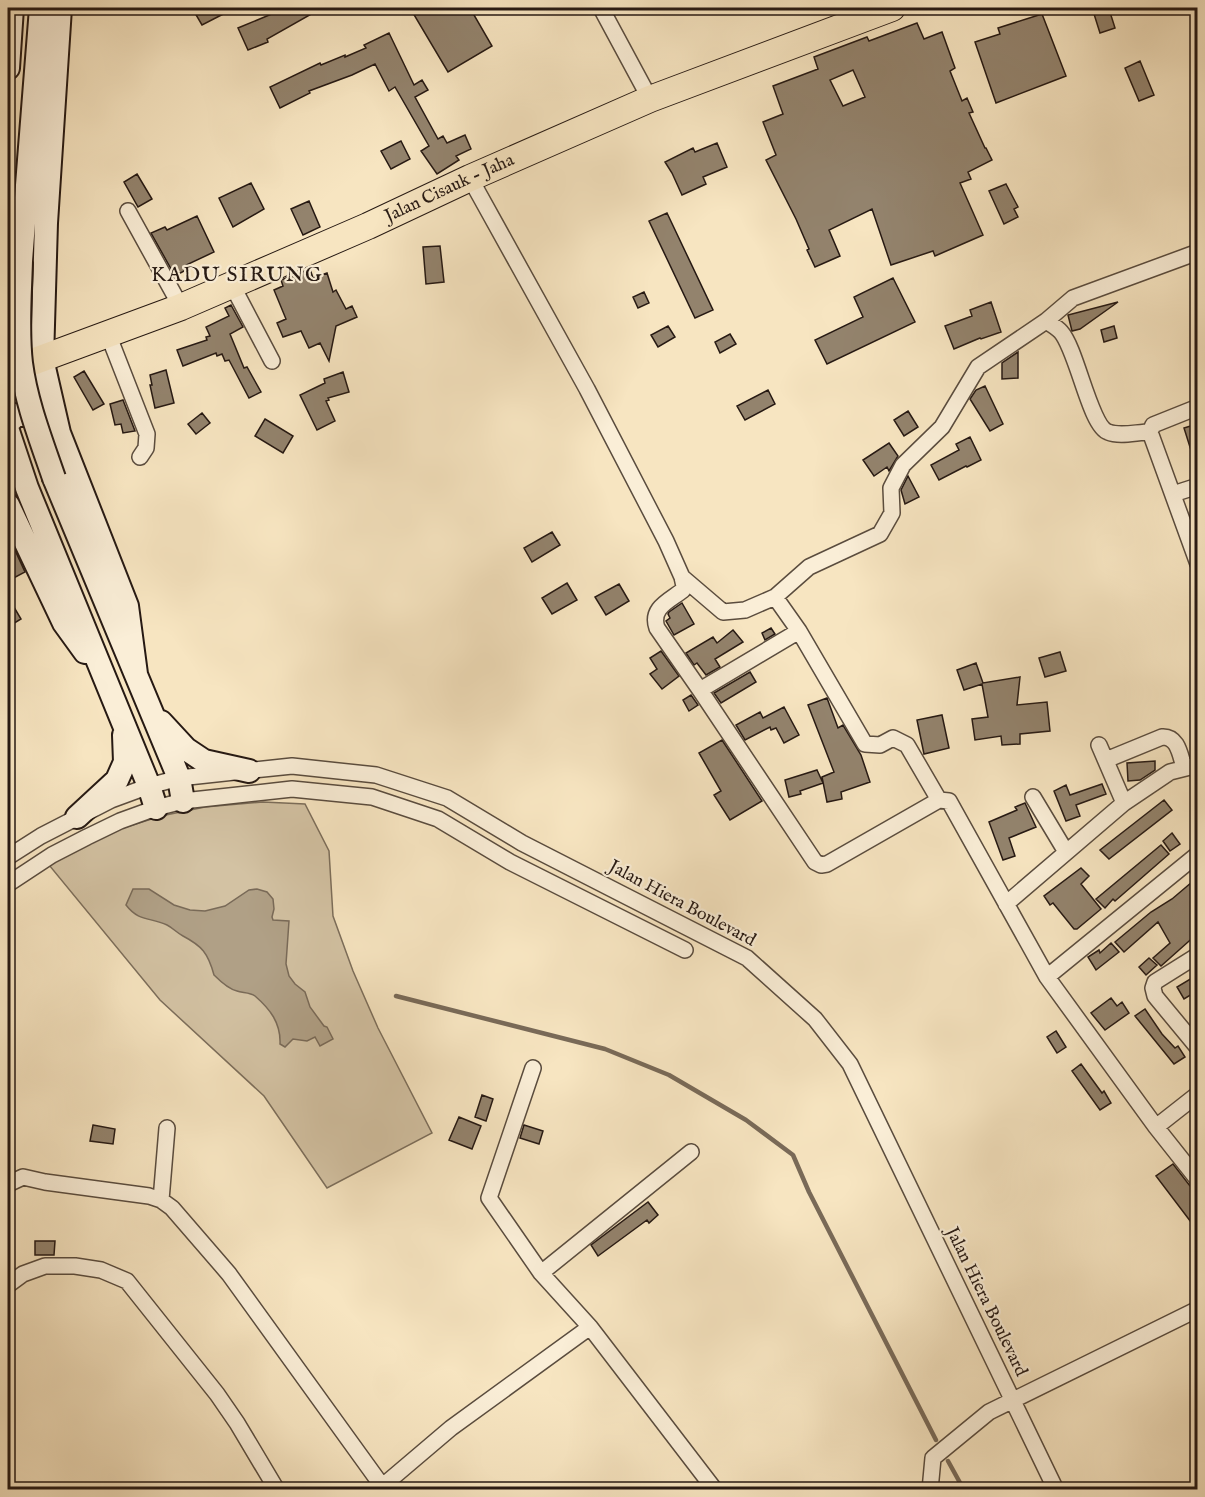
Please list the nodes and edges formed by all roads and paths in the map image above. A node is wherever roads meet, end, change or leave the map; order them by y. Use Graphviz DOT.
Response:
graph roads {
  1 [pos="12,8"];
  2 [pos="42,8"];
  3 [pos="60,8"];
  4 [pos="601,8"];
  5 [pos="892,8"];
  6 [pos="8,68"];
  7 [pos="650,99"];
  8 [pos="470,178"];
  9 [pos="128,210"];
  10 [pos="1197,252"];
  11 [pos="44,280"];
  12 [pos="232,285"];
  13 [pos="8,304"];
  14 [pos="181,306"];
  15 [pos="1046,321"];
  16 [pos="108,334"];
  17 [pos="42,359"];
  18 [pos="272,361"];
  19 [pos="8,371"];
  20 [pos="1197,407"];
  21 [pos="8,423"];
  22 [pos="8,431"];
  23 [pos="1150,432"];
  24 [pos="59,433"];
  25 [pos="140,457"];
  26 [pos="1197,486"];
  27 [pos="1173,494"];
  28 [pos="8,505"];
  29 [pos="1197,564"];
  30 [pos="682,577"];
  31 [pos="775,597"];
  32 [pos="799,630"];
  33 [pos="136,674"];
  34 [pos="108,685"];
  35 [pos="700,690"];
  36 [pos="152,713"];
  37 [pos="123,723"];
  38 [pos="1099,745"];
  39 [pos="1106,760"];
  40 [pos="1191,766"];
  41 [pos="249,771"];
  42 [pos="179,778"];
  43 [pos="149,786"];
  44 [pos="1033,797"];
  45 [pos="939,800"];
  46 [pos="183,801"];
  47 [pos="1124,803"];
  48 [pos="156,808"];
  49 [pos="77,817"];
  50 [pos="522,843"];
  51 [pos="1066,852"];
  52 [pos="1197,854"];
  53 [pos="8,857"];
  54 [pos="510,862"];
  55 [pos="8,884"];
  56 [pos="1006,904"];
  57 [pos="684,950"];
  58 [pos="1197,955"];
  59 [pos="1047,977"];
  60 [pos="1197,1048"];
  61 [pos="533,1068"];
  62 [pos="1197,1094"];
  63 [pos="1155,1127"];
  64 [pos="167,1128"];
  65 [pos="691,1152"];
  66 [pos="8,1168"];
  67 [pos="23,1177"];
  68 [pos="1197,1180"];
  69 [pos="8,1184"];
  70 [pos="161,1200"];
  71 [pos="541,1273"];
  72 [pos="8,1285"];
  73 [pos="1197,1309"];
  74 [pos="590,1327"];
  75 [pos="1012,1400"];
  76 [pos="382,1488"];
  77 [pos="277,1490"];
  78 [pos="715,1490"];
  79 [pos="930,1490"];
  80 [pos="1056,1490"];
  1 -- 6 [label="main road"];
  2 -- 33 [label="main road, bridge"];
  3 -- 11 [label="main road"];
  4 -- 7 [label="street"];
  5 -- 7 [label="main road, Jalan Cisauk - Jaha"];
  7 -- 8 [label="main road, Jalan Cisauk - Jaha"];
  8 -- 12 [label="main road, Jalan Cisauk - Jaha"];
  8 -- 30 [label="street"];
  9 -- 14 [label="street"];
  10 -- 15 [label="street"];
  11 -- 13 [label="main road"];
  11 -- 17 [label="main road"];
  12 -- 14 [label="main road, Jalan Cisauk - Jaha"];
  12 -- 18 [label="street"];
  14 -- 16 [label="main road, Jalan Cisauk - Jaha"];
  15 -- 23 [label="street"];
  15 -- 31 [label="street"];
  16 -- 17 [label="main road, Jalan Cisauk - Jaha"];
  16 -- 25 [label="street"];
  17 -- 19 [label="main road, Jalan Cisauk - Jaha"];
  17 -- 24 [label="main road"];
  20 -- 23 [label="street"];
  21 -- 24 [label="main road"];
  22 -- 34 [label="main road"];
  23 -- 27 [label="street"];
  24 -- 33 [label="main road"];
  26 -- 27 [label="street"];
  27 -- 29 [label="street"];
  28 -- 34 [label="main road"];
  30 -- 31 [label="street"];
  30 -- 35 [label="street"];
  31 -- 32 [label="street"];
  32 -- 35 [label="street"];
  32 -- 45 [label="street"];
  33 -- 36 [label="main road"];
  34 -- 37 [label="main road"];
  35 -- 45 [label="street"];
  36 -- 41 [label="main road"];
  36 -- 42 [label="main road"];
  37 -- 43 [label="main road"];
  37 -- 49 [label="main road"];
  38 -- 39 [label="street"];
  39 -- 40 [label="street"];
  39 -- 47 [label="street"];
  40 -- 47 [label="street"];
  41 -- 42 [label="street, Jalan Hiera Boulevard"];
  41 -- 50 [label="street, Jalan Hiera Boulevard"];
  42 -- 43 [label="street, Jalan Hiera Boulevard"];
  42 -- 46 [label="main road"];
  43 -- 48 [label="main road"];
  43 -- 49 [label="street"];
  44 -- 51 [label="street"];
  45 -- 56 [label="street"];
  46 -- 48 [label="street"];
  46 -- 54 [label="street"];
  47 -- 51 [label="street"];
  48 -- 55 [label="street"];
  49 -- 53 [label="street"];
  50 -- 54 [label="street"];
  50 -- 75 [label="street, Jalan Hiera Boulevard"];
  51 -- 56 [label="street"];
  52 -- 59 [label="street"];
  54 -- 57 [label="street"];
  56 -- 59 [label="street"];
  58 -- 60 [label="street"];
  59 -- 63 [label="street"];
  61 -- 71 [label="street"];
  62 -- 63 [label="street"];
  63 -- 68 [label="street"];
  64 -- 70 [label="street"];
  65 -- 71 [label="street"];
  66 -- 67 [label="street"];
  67 -- 69 [label="street"];
  67 -- 70 [label="street"];
  70 -- 76 [label="street"];
  71 -- 74 [label="street"];
  72 -- 77 [label="street"];
  73 -- 75 [label="street"];
  74 -- 76 [label="street"];
  74 -- 78 [label="street"];
  75 -- 79 [label="street"];
  75 -- 80 [label="street, Jalan Hiera Boulevard"];
}
